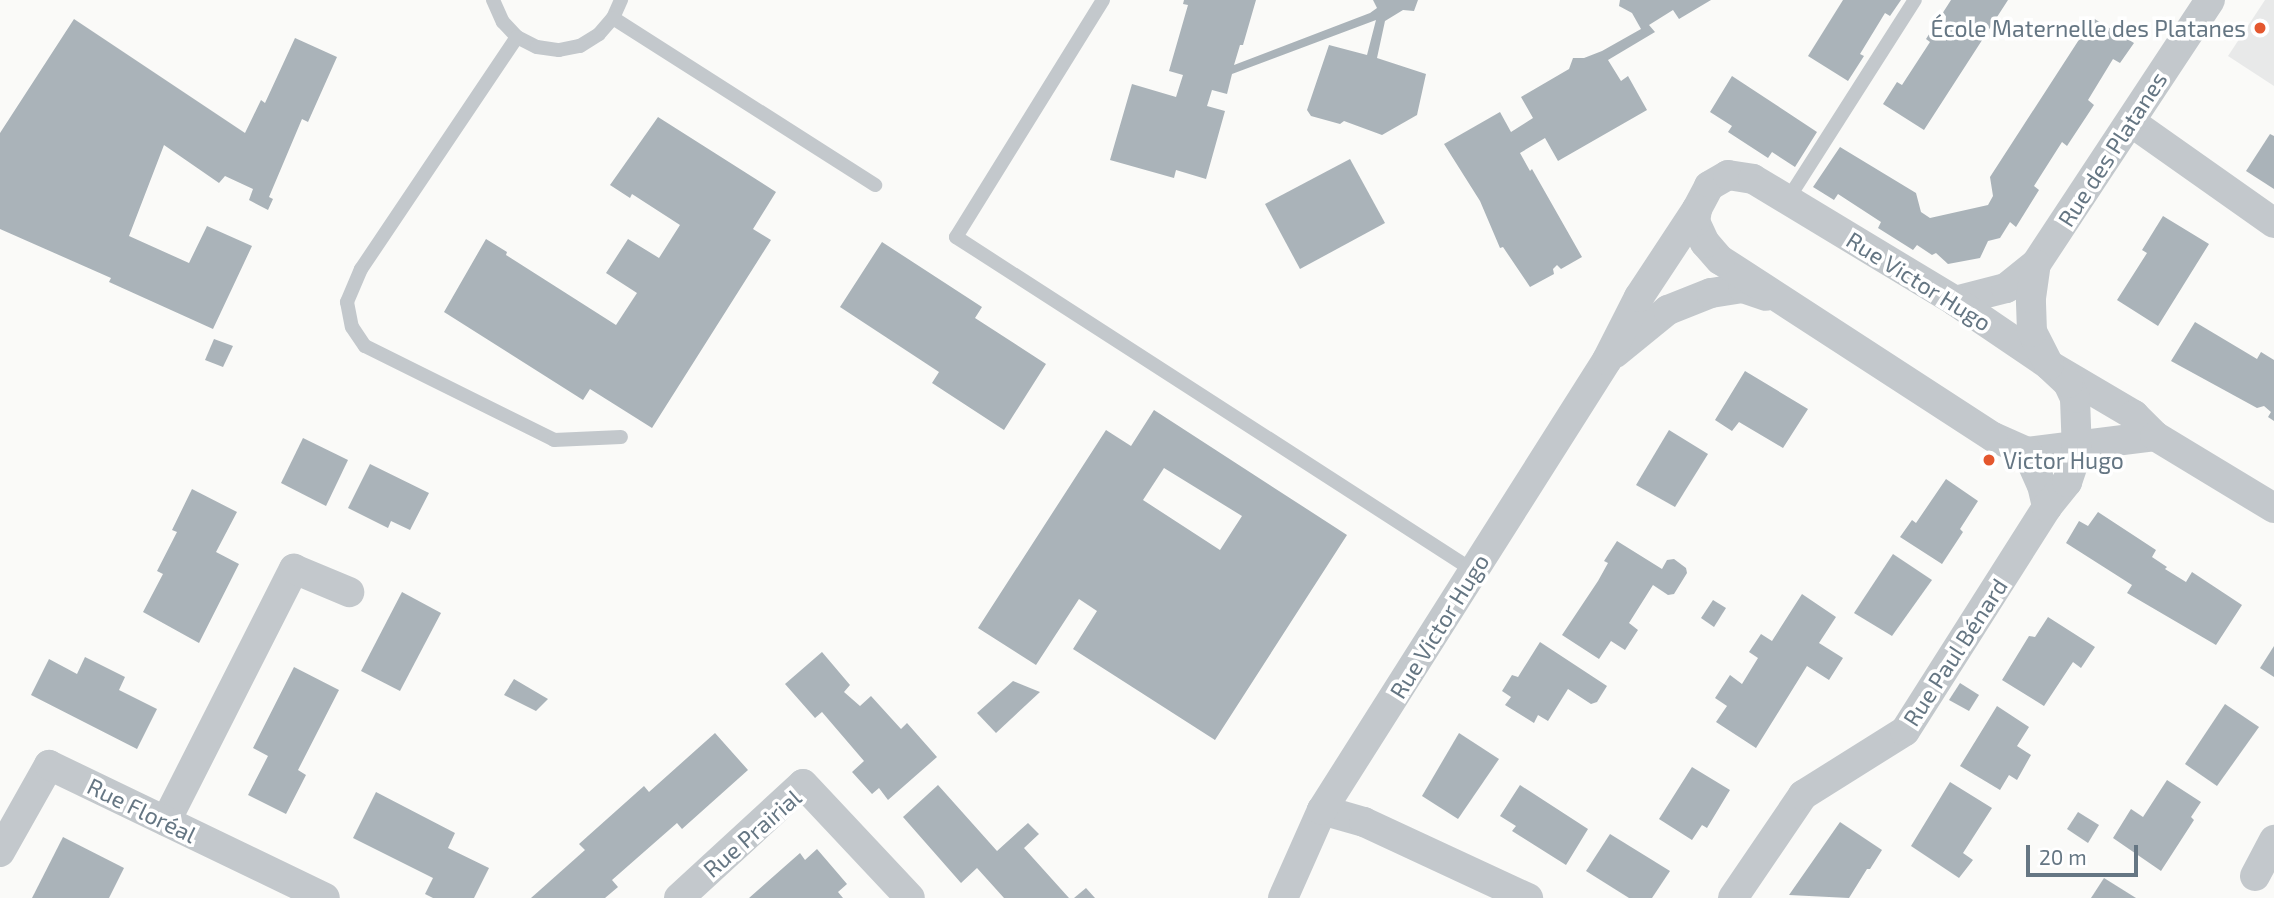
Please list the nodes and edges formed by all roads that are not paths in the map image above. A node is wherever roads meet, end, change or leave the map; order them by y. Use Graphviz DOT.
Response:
graph roads {
  1 [pos="493,0"];
  2 [pos="621,0"];
  3 [pos="1915,0"];
  4 [pos="2210,0"];
  5 [pos="1098,2"];
  6 [pos="613,18"];
  7 [pos="517,37"];
  8 [pos="2131,122"];
  9 [pos="875,185"];
  10 [pos="1788,199"];
  11 [pos="1697,209"];
  12 [pos="2274,223"];
  13 [pos="2036,264"];
  14 [pos="1778,300"];
  15 [pos="1955,302"];
  16 [pos="1607,359"];
  17 [pos="2049,365"];
  18 [pos="2155,436"];
  19 [pos="621,437"];
  20 [pos="2057,442"];
  21 [pos="2047,508"];
  22 [pos="2274,508"];
  23 [pos="1474,571"];
  24 [pos="349,592"];
  25 [pos="1322,810"];
  26 [pos="166,821"];
  27 [pos="2274,840"];
  28 [pos="0,852"];
  29 [pos="2255,876"];
  30 [pos="325,898"];
  31 [pos="679,898"];
  32 [pos="911,898"];
  33 [pos="1283,898"];
  34 [pos="1528,898"];
  35 [pos="1732,898"];
  1 -- 7 [label="lane"];
  2 -- 6 [label="lane"];
  3 -- 10 [label="lane"];
  4 -- 8 [label="street, Rue des Platanes"];
  5 -- 23 [label="lane"];
  6 -- 7 [label="lane"];
  6 -- 9 [label="lane"];
  7 -- 19 [label="lane"];
  8 -- 12 [label="street"];
  8 -- 13 [label="street, Rue des Platanes"];
  10 -- 11 [label="street, Rue Victor Hugo"];
  10 -- 15 [label="street, Rue Victor Hugo"];
  11 -- 14 [label="street, Rue Victor Hugo"];
  11 -- 16 [label="street, Rue Victor Hugo"];
  13 -- 15 [label="street, Rue des Platanes"];
  13 -- 17 [label="street, Rue des Platanes"];
  14 -- 16 [label="street, Rue Victor Hugo"];
  14 -- 20 [label="street, Rue Victor Hugo"];
  15 -- 17 [label="street, Rue Victor Hugo"];
  16 -- 23 [label="street, Rue Victor Hugo"];
  17 -- 18 [label="street, Rue Victor Hugo"];
  17 -- 20 [label="street, Rue Victor Hugo"];
  18 -- 20 [label="street"];
  18 -- 22 [label="street, Rue Victor Hugo"];
  20 -- 21 [label="street"];
  20 -- 21 [label="street, Rue Paul Bénard"];
  21 -- 35 [label="street, Rue Paul Bénard"];
  23 -- 25 [label="street, Rue Victor Hugo"];
  24 -- 26 [label="street"];
  25 -- 33 [label="street, Rue Victor Hugo"];
  25 -- 34 [label="street"];
  26 -- 28 [label="street, Rue Floréal"];
  26 -- 30 [label="street, Rue Floréal"];
  27 -- 29 [label="street"];
  31 -- 32 [label="street, Rue Prairial"];
}
